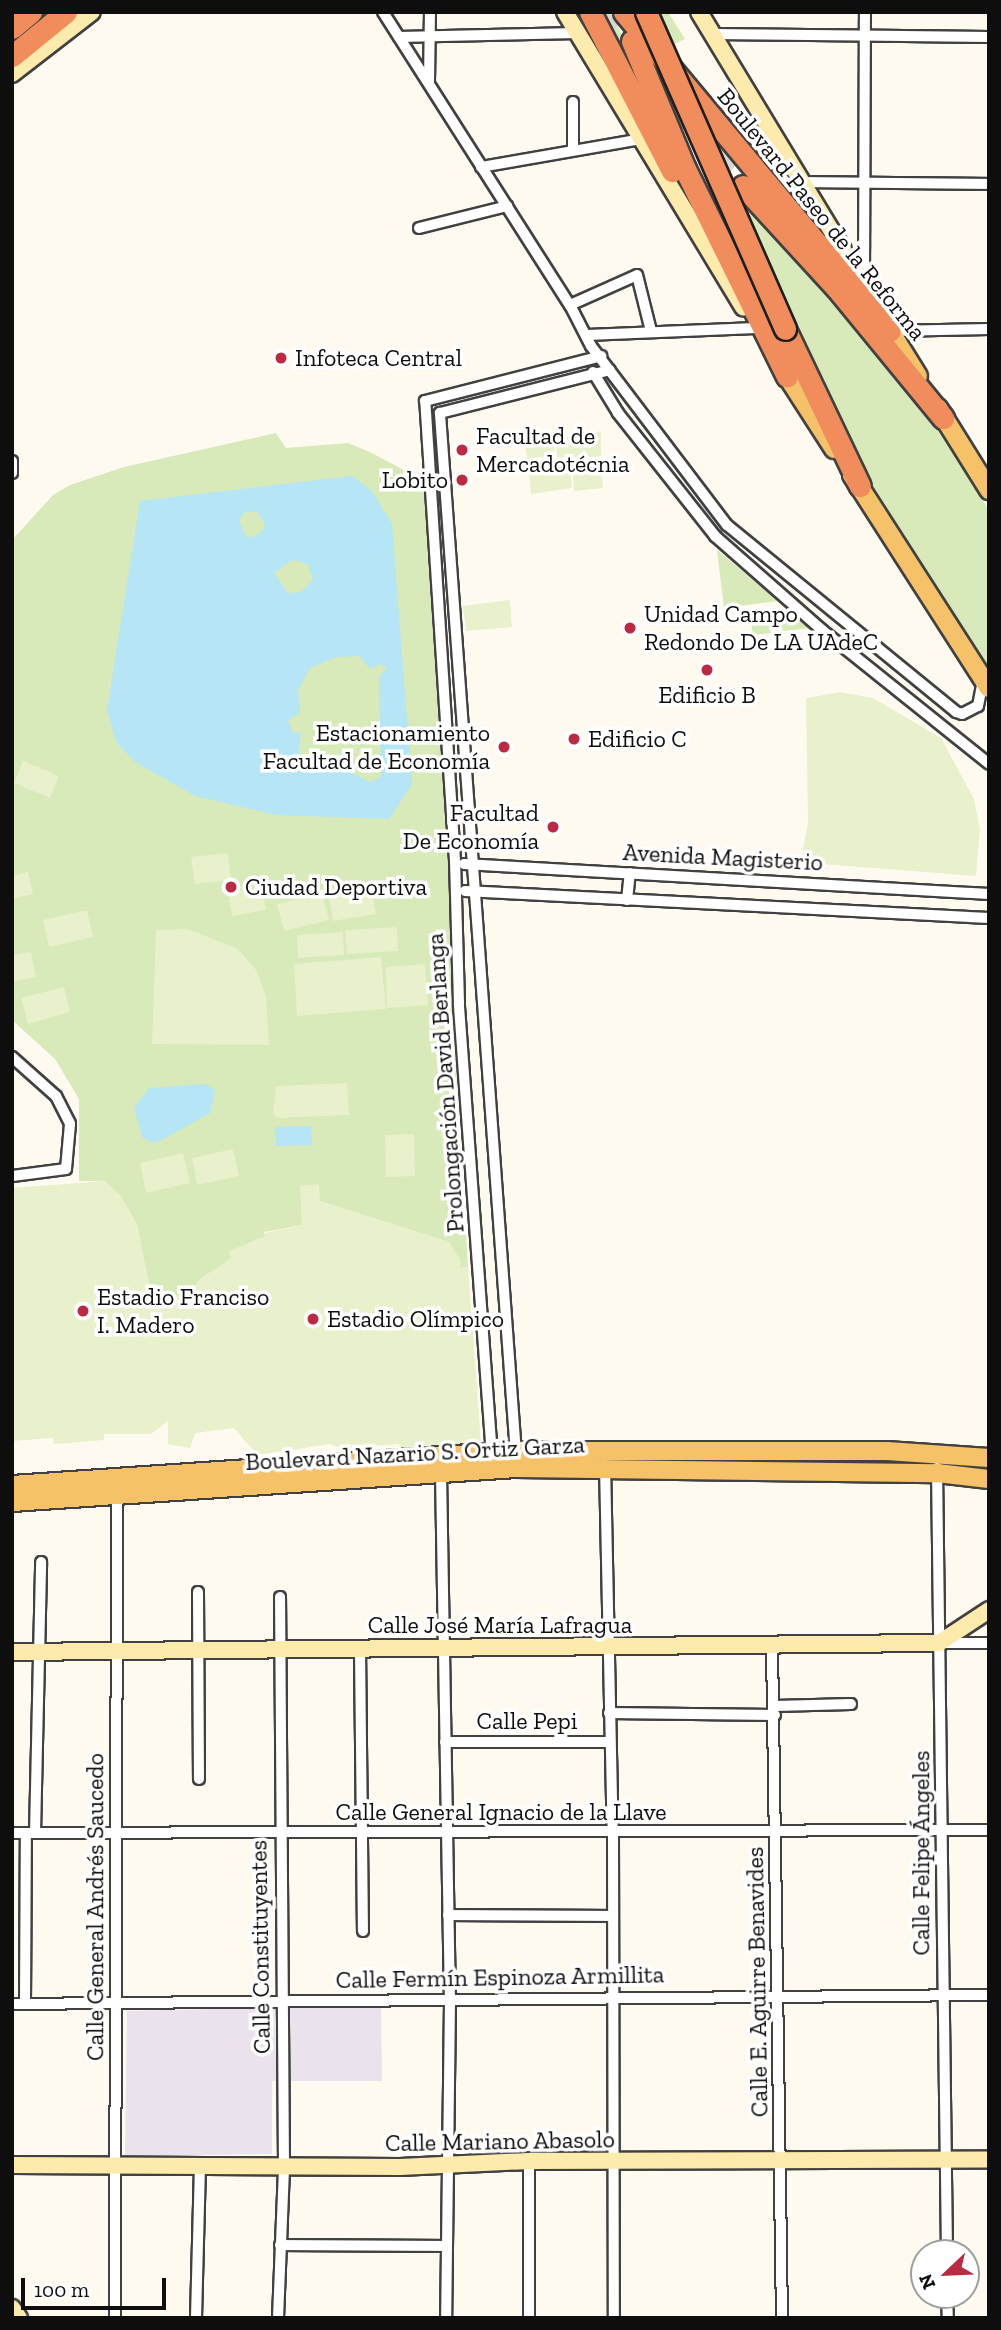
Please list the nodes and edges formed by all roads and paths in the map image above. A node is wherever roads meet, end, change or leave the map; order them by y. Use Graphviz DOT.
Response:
graph roads {
  1 [pos="31,12"];
  2 [pos="92,12"];
  3 [pos="383,12"];
  4 [pos="430,12"];
  5 [pos="565,12"];
  6 [pos="590,12"];
  7 [pos="624,12"];
  8 [pos="636,12"];
  9 [pos="646,12"];
  10 [pos="699,12"];
  11 [pos="865,12"];
  12 [pos="64,14"];
  13 [pos="12,28"];
  14 [pos="578,33"];
  15 [pos="713,34"];
  16 [pos="430,35"];
  17 [pos="865,35"];
  18 [pos="399,37"];
  19 [pos="989,37"];
  20 [pos="632,41"];
  21 [pos="12,56"];
  22 [pos="12,74"];
  23 [pos="429,82"];
  24 [pos="573,102"];
  25 [pos="642,139"];
  26 [pos="739,145"];
  27 [pos="573,150"];
  28 [pos="481,167"];
  29 [pos="803,182"];
  30 [pos="865,182"];
  31 [pos="989,184"];
  32 [pos="743,186"];
  33 [pos="507,206"];
  34 [pos="419,228"];
  35 [pos="864,281"];
  36 [pos="732,288"];
  37 [pos="570,305"];
  38 [pos="756,328"];
  39 [pos="989,329"];
  40 [pos="651,331"];
  41 [pos="890,331"];
  42 [pos="589,340"];
  43 [pos="601,356"];
  44 [pos="589,361"];
  45 [pos="610,370"];
  46 [pos="595,376"];
  47 [pos="787,376"];
  48 [pos="943,418"];
  49 [pos="12,461"];
  50 [pos="12,472"];
  51 [pos="987,484"];
  52 [pos="860,486"];
  53 [pos="727,525"];
  54 [pos="715,536"];
  55 [pos="855,630"];
  56 [pos="845,648"];
  57 [pos="986,684"];
  58 [pos="989,764"];
  59 [pos="455,864"];
  60 [pos="471,864"];
  61 [pos="630,873"];
  62 [pos="455,891"];
  63 [pos="472,891"];
  64 [pos="937,891"];
  65 [pos="989,894"];
  66 [pos="627,900"];
  67 [pos="937,914"];
  68 [pos="989,918"];
  69 [pos="13,1060"];
  70 [pos="486,1078"];
  71 [pos="465,1081"];
  72 [pos="12,1176"];
  73 [pos="501,1262"];
  74 [pos="478,1265"];
  75 [pos="605,1449"];
  76 [pos="938,1454"];
  77 [pos="989,1458"];
  78 [pos="516,1459"];
  79 [pos="492,1461"];
  80 [pos="605,1468"];
  81 [pos="441,1473"];
  82 [pos="937,1473"];
  83 [pos="989,1479"];
  84 [pos="12,1485"];
  85 [pos="117,1496"];
  86 [pos="12,1502"];
  87 [pos="41,1562"];
  88 [pos="198,1592"];
  89 [pos="280,1597"];
  90 [pos="989,1609"];
  91 [pos="939,1643"];
  92 [pos="989,1643"];
  93 [pos="772,1645"];
  94 [pos="281,1648"];
  95 [pos="360,1648"];
  96 [pos="446,1648"];
  97 [pos="609,1648"];
  98 [pos="197,1650"];
  99 [pos="40,1651"];
  100 [pos="117,1651"];
  101 [pos="12,1652"];
  102 [pos="850,1704"];
  103 [pos="775,1711"];
  104 [pos="609,1713"];
  105 [pos="445,1742"];
  106 [pos="609,1742"];
  107 [pos="199,1779"];
  108 [pos="942,1830"];
  109 [pos="989,1830"];
  110 [pos="362,1832"];
  111 [pos="776,1832"];
  112 [pos="12,1833"];
  113 [pos="30,1833"];
  114 [pos="279,1833"];
  115 [pos="444,1833"];
  116 [pos="613,1834"];
  117 [pos="115,1836"];
  118 [pos="448,1915"];
  119 [pos="613,1916"];
  120 [pos="363,1931"];
  121 [pos="614,1995"];
  122 [pos="777,1995"];
  123 [pos="989,1995"];
  124 [pos="943,1996"];
  125 [pos="282,2000"];
  126 [pos="450,2002"];
  127 [pos="24,2003"];
  128 [pos="12,2004"];
  129 [pos="117,2004"];
  130 [pos="614,2160"];
  131 [pos="947,2160"];
  132 [pos="989,2160"];
  133 [pos="529,2161"];
  134 [pos="780,2161"];
  135 [pos="12,2165"];
  136 [pos="117,2166"];
  137 [pos="284,2166"];
  138 [pos="447,2166"];
  139 [pos="200,2168"];
  140 [pos="947,2239"];
  141 [pos="280,2245"];
  142 [pos="446,2246"];
  143 [pos="12,2308"];
  144 [pos="19,2318"];
  145 [pos="115,2318"];
  146 [pos="196,2318"];
  147 [pos="278,2318"];
  148 [pos="446,2318"];
  149 [pos="530,2318"];
  150 [pos="614,2318"];
  151 [pos="782,2318"];
  1 -- 13 [label="highway"];
  2 -- 22 [label="main road"];
  3 -- 18 [label="street"];
  4 -- 16 [label="street"];
  5 -- 14 [label="main road"];
  6 -- 36 [label="highway"];
  7 -- 26 [label="highway, Boulevard Paseo de la Reforma, bridge"];
  8 -- 26 [label="highway, bridge"];
  9 -- 52 [label="highway, Boulevard Paseo de la Reforma, bridge"];
  10 -- 15 [label="main road"];
  11 -- 17 [label="street"];
  12 -- 21 [label="highway"];
  14 -- 16 [label="street"];
  14 -- 25 [label="main road"];
  15 -- 17 [label="street"];
  15 -- 29 [label="main road"];
  16 -- 18 [label="street"];
  16 -- 23 [label="street"];
  17 -- 19 [label="street"];
  17 -- 30 [label="street"];
  18 -- 23 [label="street"];
  20 -- 47 [label="highway"];
  23 -- 28 [label="street"];
  24 -- 27 [label="street"];
  25 -- 27 [label="street"];
  25 -- 36 [label="main road"];
  26 -- 41 [label="highway, Boulevard Paseo de la Reforma"];
  27 -- 28 [label="street"];
  28 -- 33 [label="street"];
  29 -- 30 [label="street"];
  29 -- 35 [label="main road"];
  30 -- 31 [label="street"];
  30 -- 35 [label="street"];
  32 -- 48 [label="highway"];
  33 -- 34 [label="street"];
  33 -- 37 [label="street"];
  35 -- 41 [label="main road"];
  36 -- 38 [label="main road"];
  37 -- 40 [label="street"];
  37 -- 42 [label="street"];
  38 -- 40 [label="street"];
  38 -- 47 [label="main road"];
  39 -- 41 [label="street"];
  40 -- 42 [label="street"];
  41 -- 48 [label="main road, Boulevard Paseo de la Reforma"];
  42 -- 43 [label="street"];
  42 -- 44 [label="street"];
  43 -- 44 [label="street"];
  43 -- 45 [label="street"];
  44 -- 46 [label="street"];
  44 -- 59 [label="street, Prolongación David Berlanga"];
  45 -- 46 [label="street"];
  45 -- 53 [label="street"];
  46 -- 54 [label="street"];
  46 -- 60 [label="street, Prolongación David Berlanga"];
  47 -- 52 [label="main road, Boulevard Paseo de la Reforma"];
  48 -- 51 [label="main road, Boulevard Paseo de la Reforma"];
  49 -- 50 [label="street"];
  52 -- 57 [label="main road, Boulevard Paseo de la Reforma"];
  53 -- 54 [label="street"];
  53 -- 55 [label="street"];
  54 -- 56 [label="street"];
  55 -- 56 [label="street"];
  55 -- 57 [label="street"];
  56 -- 58 [label="street"];
  59 -- 60 [label="street, Avenida Magisterio"];
  59 -- 62 [label="street, Prolongación David Berlanga"];
  60 -- 61 [label="street, Avenida Magisterio"];
  60 -- 63 [label="street, Prolongación David Berlanga"];
  61 -- 64 [label="street, Avenida Magisterio"];
  61 -- 66 [label="street"];
  62 -- 63 [label="street, Avenida Magisterio"];
  62 -- 71 [label="street, Prolongación David Berlanga"];
  63 -- 66 [label="street, Avenida Magisterio"];
  63 -- 70 [label="street, Prolongación David Berlanga"];
  64 -- 65 [label="street, Avenida Magisterio"];
  64 -- 67 [label="street"];
  66 -- 67 [label="street, Avenida Magisterio"];
  67 -- 68 [label="street, Avenida Magisterio"];
  69 -- 72 [label="street"];
  70 -- 71 [label="street"];
  70 -- 73 [label="street, Prolongación David Berlanga"];
  71 -- 74 [label="street, Prolongación David Berlanga"];
  73 -- 74 [label="street"];
  73 -- 78 [label="street, Prolongación David Berlanga"];
  74 -- 79 [label="street, Prolongación David Berlanga"];
  75 -- 76 [label="main road, Boulevard Nazario S. Ortiz Garza"];
  75 -- 78 [label="main road, Boulevard Nazario S. Ortiz Garza"];
  75 -- 80 [label="street"];
  76 -- 77 [label="main road, Boulevard Nazario S. Ortiz Garza"];
  76 -- 82 [label="street, Calle Felipe Ángeles"];
  78 -- 79 [label="main road, Boulevard Nazario S. Ortiz Garza"];
  78 -- 80 [label="main road, Boulevard Nazario S. Ortiz Garza"];
  79 -- 81 [label="main road, Boulevard Nazario S. Ortiz Garza"];
  79 -- 84 [label="main road, Boulevard Nazario S. Ortiz Garza"];
  80 -- 82 [label="main road, Boulevard Nazario S. Ortiz Garza"];
  80 -- 97 [label="street"];
  81 -- 85 [label="main road, Boulevard Nazario S. Ortiz Garza"];
  81 -- 96 [label="street"];
  82 -- 83 [label="main road, Boulevard Nazario S. Ortiz Garza"];
  82 -- 91 [label="street, Calle Felipe Ángeles"];
  85 -- 86 [label="main road, Boulevard Nazario S. Ortiz Garza"];
  85 -- 100 [label="street, Calle General Andrés Saucedo"];
  87 -- 99 [label="street"];
  88 -- 98 [label="street"];
  89 -- 94 [label="street, Calle Constituyentes"];
  90 -- 91 [label="main road"];
  91 -- 92 [label="street, Calle José María Lafragua"];
  91 -- 93 [label="main road, Calle José María Lafragua"];
  91 -- 108 [label="street, Calle Felipe Ángeles"];
  93 -- 97 [label="main road, Calle José María Lafragua"];
  93 -- 103 [label="street, Calle E. Aguirre Benavides"];
  94 -- 95 [label="main road, Calle José María Lafragua"];
  94 -- 98 [label="main road, Calle José María Lafragua"];
  94 -- 114 [label="street, Calle Constituyentes"];
  95 -- 96 [label="main road, Calle José María Lafragua"];
  95 -- 110 [label="street"];
  96 -- 97 [label="main road, Calle José María Lafragua"];
  96 -- 105 [label="street"];
  97 -- 104 [label="street"];
  98 -- 100 [label="main road, Calle José María Lafragua"];
  98 -- 107 [label="street"];
  99 -- 100 [label="main road, Calle José María Lafragua"];
  99 -- 101 [label="main road, Calle José María Lafragua"];
  99 -- 113 [label="street"];
  100 -- 117 [label="street, Calle General Andrés Saucedo"];
  102 -- 103 [label="street"];
  103 -- 104 [label="street"];
  103 -- 111 [label="street, Calle E. Aguirre Benavides"];
  104 -- 106 [label="street"];
  105 -- 106 [label="street, Calle Pepi"];
  105 -- 115 [label="street"];
  106 -- 116 [label="street"];
  108 -- 109 [label="street, Calle General Ignacio de la Llave"];
  108 -- 111 [label="street, Calle General Ignacio de la Llave"];
  108 -- 124 [label="street, Calle Felipe Ángeles"];
  110 -- 114 [label="street, Calle General Ignacio de la Llave"];
  110 -- 115 [label="street, Calle General Ignacio de la Llave"];
  110 -- 120 [label="street"];
  111 -- 116 [label="street, Calle General Ignacio de la Llave"];
  111 -- 122 [label="street, Calle E. Aguirre Benavides"];
  112 -- 113 [label="street, Calle General Ignacio de la Llave"];
  113 -- 117 [label="street, Calle General Ignacio de la Llave"];
  113 -- 127 [label="street"];
  114 -- 117 [label="street, Calle General Ignacio de la Llave"];
  114 -- 125 [label="street, Calle Constituyentes"];
  115 -- 116 [label="street, Calle General Ignacio de la Llave"];
  115 -- 118 [label="street"];
  116 -- 119 [label="street"];
  117 -- 129 [label="street, Calle General Andrés Saucedo"];
  118 -- 119 [label="street"];
  118 -- 126 [label="street"];
  119 -- 121 [label="street"];
  121 -- 122 [label="street, Calle Fermín Espinoza Armillita"];
  121 -- 126 [label="street, Calle Fermín Espinoza Armillita"];
  121 -- 130 [label="street"];
  122 -- 124 [label="street, Calle Fermín Espinoza Armillita"];
  122 -- 134 [label="street, Calle E. Aguirre Benavides"];
  123 -- 124 [label="street, Calle Fermín Espinoza Armillita"];
  124 -- 131 [label="street, Calle Felipe Ángeles"];
  125 -- 126 [label="street, Calle Fermín Espinoza Armillita"];
  125 -- 129 [label="street, Calle Fermín Espinoza Armillita"];
  125 -- 137 [label="street, Calle Constituyentes"];
  126 -- 138 [label="street"];
  127 -- 128 [label="street, Calle Fermín Espinoza Armillita"];
  127 -- 129 [label="street, Calle Fermín Espinoza Armillita"];
  129 -- 136 [label="street, Calle General Andrés Saucedo"];
  130 -- 133 [label="main road, Calle Mariano Abasolo"];
  130 -- 134 [label="main road, Calle Mariano Abasolo"];
  130 -- 150 [label="street"];
  131 -- 132 [label="main road, Calle Mariano Abasolo"];
  131 -- 134 [label="main road, Calle Mariano Abasolo"];
  131 -- 140 [label="street, Calle Felipe Ángeles"];
  133 -- 138 [label="main road, Calle Mariano Abasolo"];
  133 -- 149 [label="street"];
  134 -- 151 [label="street, Calle E. Aguirre Benavides"];
  135 -- 136 [label="main road, Calle Mariano Abasolo"];
  136 -- 139 [label="main road, Calle Mariano Abasolo"];
  136 -- 145 [label="street, Calle General Andrés Saucedo"];
  137 -- 138 [label="main road, Calle Mariano Abasolo"];
  137 -- 139 [label="main road, Calle Mariano Abasolo"];
  137 -- 141 [label="street, Calle Constituyentes"];
  138 -- 142 [label="street"];
  139 -- 146 [label="street"];
  141 -- 142 [label="street"];
  141 -- 147 [label="street, Calle Constituyentes"];
  142 -- 148 [label="street"];
  143 -- 144 [label="main road"];
}
